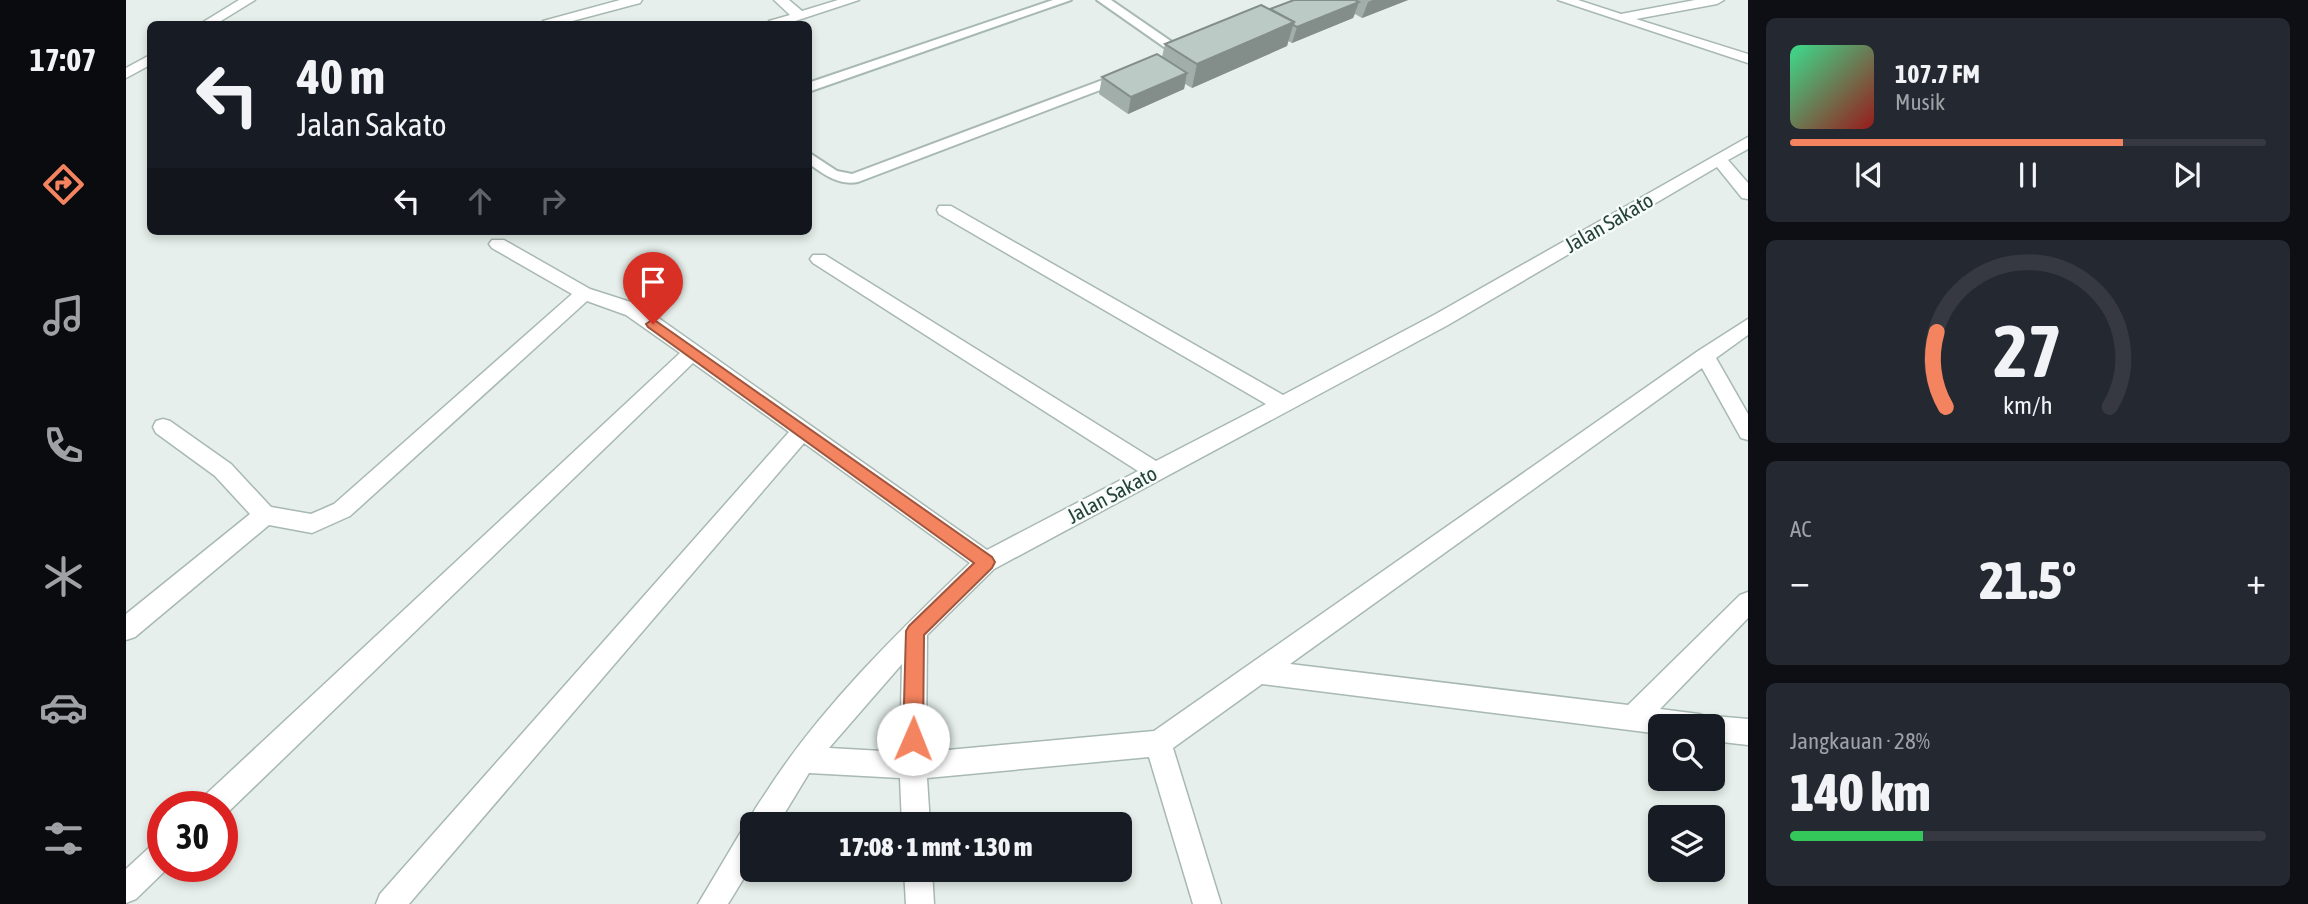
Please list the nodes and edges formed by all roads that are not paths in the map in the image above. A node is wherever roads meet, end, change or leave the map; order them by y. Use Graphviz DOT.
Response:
graph roads {
  1 [pos="248,0"];
  2 [pos="635,0"];
  3 [pos="781,0"];
  4 [pos="852,0"];
  5 [pos="1065,0"];
  6 [pos="1103,0"];
  7 [pos="1565,0"];
  8 [pos="1717,0"];
  9 [pos="800,16"];
  10 [pos="1619,18"];
  11 [pos="212,21"];
  12 [pos="559,21"];
  13 [pos="784,21"];
  14 [pos="1182,53"];
  15 [pos="1748,59"];
  16 [pos="147,61"];
  17 [pos="1133,72"];
  18 [pos="126,74"];
  19 [pos="812,87"];
  20 [pos="1748,142"];
  21 [pos="812,159"];
  22 [pos="1719,159"];
  23 [pos="1748,194"];
  24 [pos="945,210"];
  25 [pos="498,244"];
  26 [pos="819,259"];
  27 [pos="584,293"];
  28 [pos="1748,326"];
  29 [pos="694,351"];
  30 [pos="1705,356"];
  31 [pos="1283,404"];
  32 [pos="163,427"];
  33 [pos="802,432"];
  34 [pos="1748,432"];
  35 [pos="1156,472"];
  36 [pos="265,514"];
  37 [pos="986,562"];
  38 [pos="1748,602"];
  39 [pos="126,629"];
  40 [pos="915,631"];
  41 [pos="1258,672"];
  42 [pos="1633,718"];
  43 [pos="1648,720"];
  44 [pos="1725,729"];
  45 [pos="1748,732"];
  46 [pos="1158,743"];
  47 [pos="802,760"];
  48 [pos="913,766"];
  49 [pos="230,791"];
  50 [pos="770,812"];
  51 [pos="915,812"];
  52 [pos="740,859"];
  53 [pos="147,869"];
  54 [pos="919,882"];
  55 [pos="126,888"];
  56 [pos="390,904"];
  57 [pos="712,904"];
  58 [pos="920,904"];
  59 [pos="1207,904"];
  1 -- 11 [label="street"];
  2 -- 12 [label="street"];
  3 -- 9 [label="street"];
  4 -- 9 [label="street"];
  5 -- 19 [label="lane"];
  6 -- 14 [label="lane"];
  7 -- 10 [label="street"];
  8 -- 10 [label="street"];
  9 -- 13 [label="street"];
  10 -- 15 [label="street"];
  16 -- 18 [label="street"];
  17 -- 21 [label="lane"];
  20 -- 22 [label="street, Jalan Sakato"];
  22 -- 23 [label="street"];
  22 -- 31 [label="street, Jalan Sakato"];
  24 -- 31 [label="street"];
  25 -- 27 [label="street"];
  26 -- 35 [label="street"];
  27 -- 29 [label="street"];
  27 -- 36 [label="street"];
  28 -- 30 [label="street"];
  29 -- 33 [label="street"];
  29 -- 49 [label="street"];
  30 -- 34 [label="street"];
  30 -- 41 [label="street"];
  31 -- 35 [label="street, Jalan Sakato"];
  32 -- 36 [label="street"];
  33 -- 37 [label="street"];
  33 -- 56 [label="street"];
  35 -- 37 [label="street, Jalan Sakato"];
  36 -- 39 [label="street"];
  37 -- 40 [label="street, Jalan Sakato"];
  38 -- 42 [label="street"];
  40 -- 47 [label="street, Jalan Sakato"];
  40 -- 48 [label="street"];
  41 -- 42 [label="street"];
  41 -- 46 [label="street"];
  42 -- 43 [label="street"];
  44 -- 45 [label="street"];
  46 -- 48 [label="street"];
  46 -- 59 [label="street"];
  47 -- 48 [label="street"];
  47 -- 50 [label="street, Jalan Sakato"];
  48 -- 51 [label="street"];
  52 -- 57 [label="street"];
  53 -- 55 [label="street"];
  54 -- 58 [label="street"];
}
